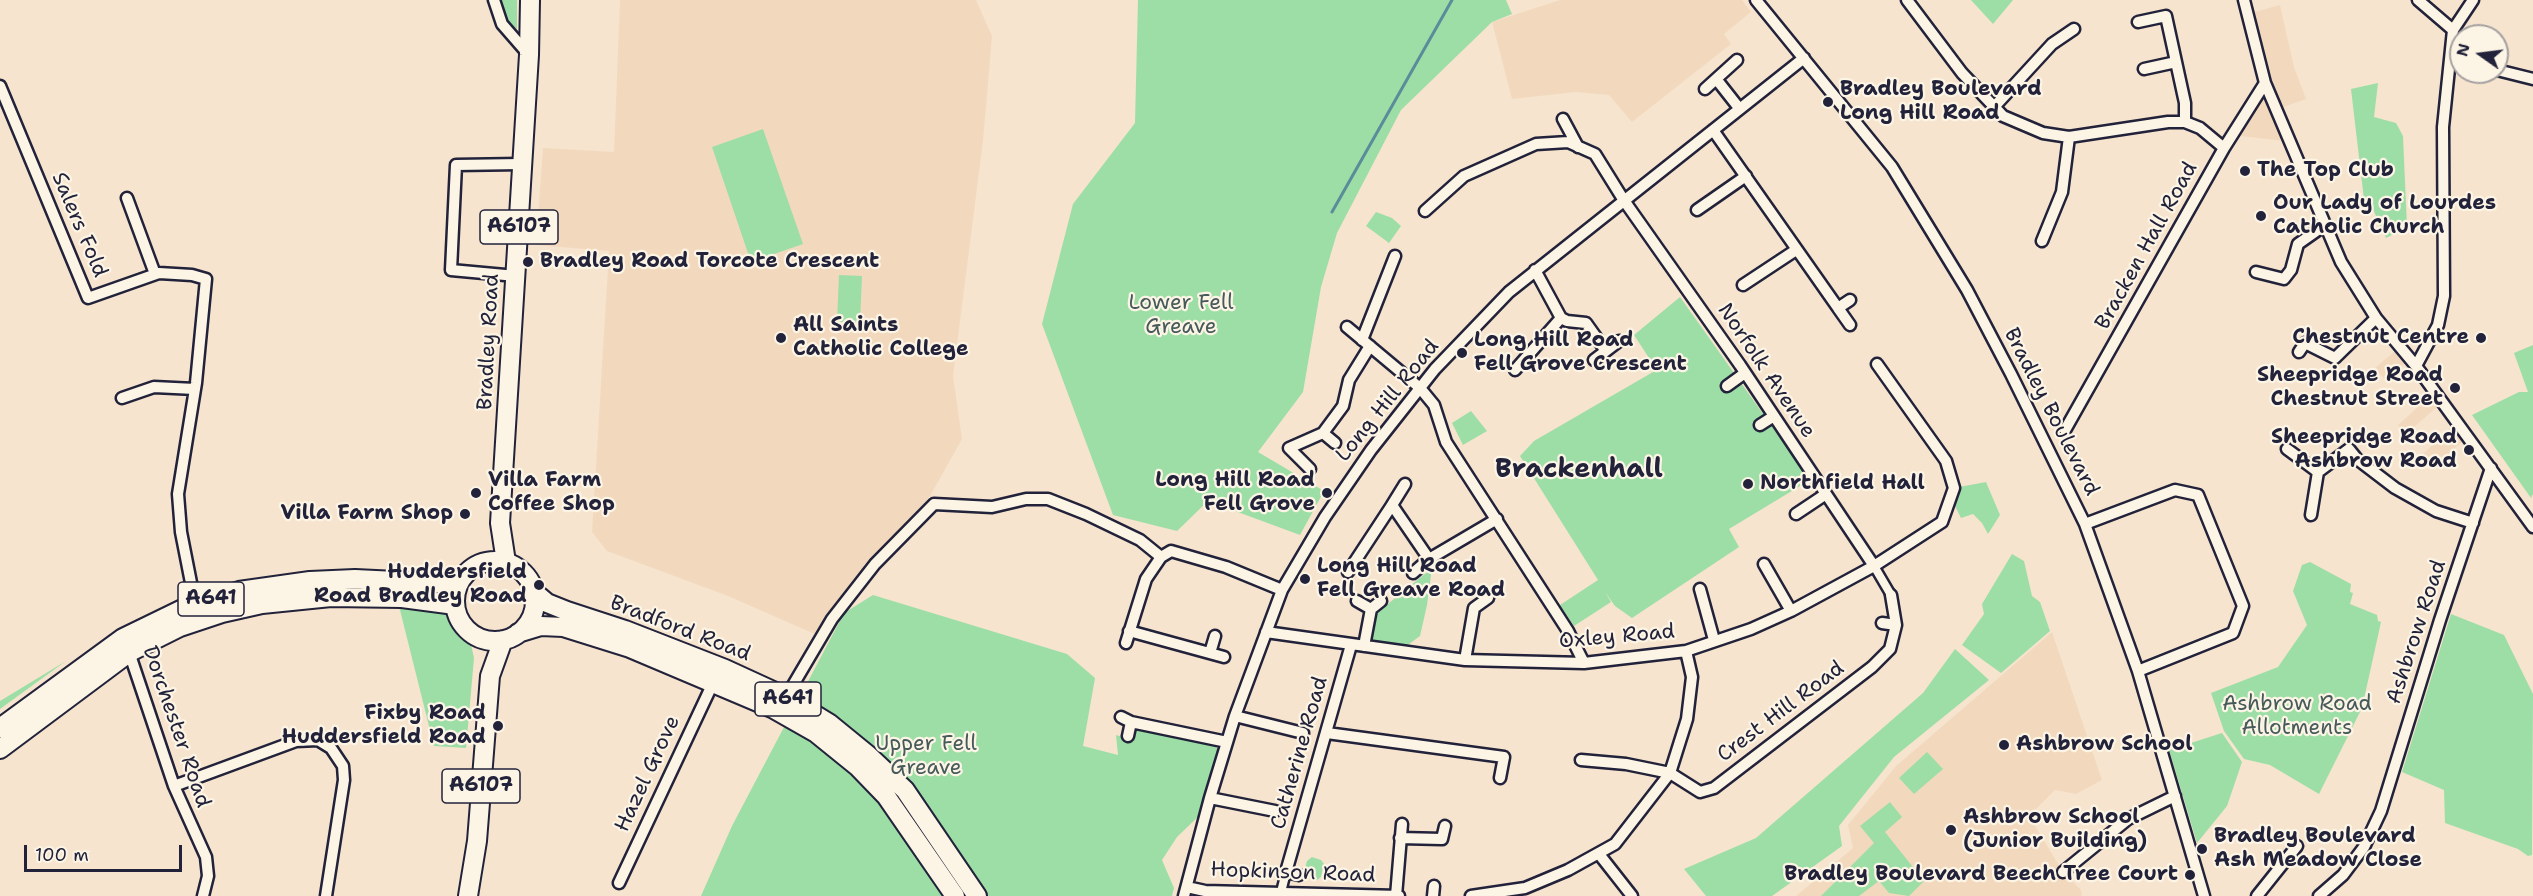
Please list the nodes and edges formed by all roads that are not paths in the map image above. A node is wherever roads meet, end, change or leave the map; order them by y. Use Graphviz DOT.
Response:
graph roads {
  1 [pos="494,0"];
  2 [pos="530,0"];
  3 [pos="1774,0"];
  4 [pos="1907,0"];
  5 [pos="2244,0"];
  6 [pos="2418,0"];
  7 [pos="2473,0"];
  8 [pos="1760,4"];
  9 [pos="2138,22"];
  10 [pos="2457,24"];
  11 [pos="2449,27"];
  12 [pos="2074,29"];
  13 [pos="529,55"];
  14 [pos="1804,58"];
  15 [pos="1737,60"];
  16 [pos="2176,62"];
  17 [pos="2144,69"];
  18 [pos="2509,73"];
  19 [pos="2533,79"];
  20 [pos="1718,80"];
  21 [pos="2265,83"];
  22 [pos="2451,84"];
  23 [pos="0,86"];
  24 [pos="1705,89"];
  25 [pos="1994,107"];
  26 [pos="1739,108"];
  27 [pos="1563,119"];
  28 [pos="2185,122"];
  29 [pos="1713,130"];
  30 [pos="2069,137"];
  31 [pos="1578,147"];
  32 [pos="2224,148"];
  33 [pos="521,164"];
  34 [pos="1746,176"];
  35 [pos="127,198"];
  36 [pos="1623,199"];
  37 [pos="1697,210"];
  38 [pos="1425,211"];
  39 [pos="2325,225"];
  40 [pos="2042,241"];
  41 [pos="1796,250"];
  42 [pos="1395,256"];
  43 [pos="1535,270"];
  44 [pos="2256,272"];
  45 [pos="154,274"];
  46 [pos="516,276"];
  47 [pos="1743,285"];
  48 [pos="1850,300"];
  49 [pos="1838,308"];
  50 [pos="1561,318"];
  51 [pos="2376,318"];
  52 [pos="1851,325"];
  53 [pos="1347,327"];
  54 [pos="1619,341"];
  55 [pos="1366,343"];
  56 [pos="2304,343"];
  57 [pos="1606,351"];
  58 [pos="1594,360"];
  59 [pos="1877,364"];
  60 [pos="2416,366"];
  61 [pos="1515,370"];
  62 [pos="1745,373"];
  63 [pos="1727,386"];
  64 [pos="1420,388"];
  65 [pos="195,389"];
  66 [pos="122,398"];
  67 [pos="1774,416"];
  68 [pos="1760,425"];
  69 [pos="2065,430"];
  70 [pos="1323,433"];
  71 [pos="1335,443"];
  72 [pos="2287,449"];
  73 [pos="2491,468"];
  74 [pos="1310,469"];
  75 [pos="2318,472"];
  76 [pos="1405,484"];
  77 [pos="1826,494"];
  78 [pos="1392,505"];
  79 [pos="1796,514"];
  80 [pos="2310,515"];
  81 [pos="1497,519"];
  82 [pos="500,523"];
  83 [pos="2085,524"];
  84 [pos="2473,524"];
  85 [pos="2533,527"];
  86 [pos="1161,557"];
  87 [pos="1429,559"];
  88 [pos="487,561"];
  89 [pos="506,562"];
  90 [pos="1764,564"];
  91 [pos="1874,566"];
  92 [pos="1348,572"];
  93 [pos="1413,573"];
  94 [pos="458,584"];
  95 [pos="1700,589"];
  96 [pos="1282,590"];
  97 [pos="534,592"];
  98 [pos="1891,595"];
  99 [pos="1488,598"];
  100 [pos="1357,601"];
  101 [pos="1381,601"];
  102 [pos="195,603"];
  103 [pos="455,605"];
  104 [pos="1371,609"];
  105 [pos="1791,611"];
  106 [pos="1882,622"];
  107 [pos="1896,625"];
  108 [pos="1129,632"];
  109 [pos="1266,632"];
  110 [pos="1215,636"];
  111 [pos="510,637"];
  112 [pos="483,639"];
  113 [pos="1714,640"];
  114 [pos="1126,643"];
  115 [pos="127,645"];
  116 [pos="1351,645"];
  117 [pos="1364,646"];
  118 [pos="1686,651"];
  119 [pos="1210,653"];
  120 [pos="1224,657"];
  121 [pos="1465,660"];
  122 [pos="1584,663"];
  123 [pos="2138,671"];
  124 [pos="490,676"];
  125 [pos="713,683"];
  126 [pos="786,698"];
  127 [pos="1235,716"];
  128 [pos="0,728"];
  129 [pos="1303,733"];
  130 [pos="1327,733"];
  131 [pos="1128,736"];
  132 [pos="1227,742"];
  133 [pos="0,748"];
  134 [pos="1581,760"];
  135 [pos="1670,773"];
  136 [pos="1500,778"];
  137 [pos="174,786"];
  138 [pos="2175,796"];
  139 [pos="1210,798"];
  140 [pos="1262,809"];
  141 [pos="1275,812"];
  142 [pos="1259,820"];
  143 [pos="1402,824"];
  144 [pos="1445,826"];
  145 [pos="1400,838"];
  146 [pos="2297,846"];
  147 [pos="1599,854"];
  148 [pos="1286,872"];
  149 [pos="2063,872"];
  150 [pos="1299,875"];
  151 [pos="619,883"];
  152 [pos="1186,891"];
  153 [pos="1281,892"];
  154 [pos="203,896"];
  155 [pos="326,896"];
  156 [pos="468,896"];
  157 [pos="955,896"];
  158 [pos="977,896"];
  159 [pos="1397,896"];
  160 [pos="1471,896"];
  161 [pos="1632,896"];
  162 [pos="2204,896"];
  163 [pos="2257,896"];
  164 [pos="2319,896"];
  1 -- 13 [label="street"];
  2 -- 13 [label="main road, Bradley Road / A6107"];
  3 -- 8 [label="street"];
  4 -- 25 [label="street"];
  5 -- 21 [label="street"];
  6 -- 11 [label="street"];
  7 -- 10 [label="street"];
  8 -- 14 [label="street, Bradley Boulevard"];
  9 -- 16 [label="street"];
  12 -- 25 [label="street"];
  13 -- 33 [label="main road, Bradley Road / A6107"];
  14 -- 26 [label="street, Long Hill Road"];
  14 -- 83 [label="street, Bradley Boulevard"];
  15 -- 20 [label="street"];
  16 -- 17 [label="street"];
  16 -- 28 [label="street"];
  18 -- 19 [label="street"];
  20 -- 24 [label="street"];
  20 -- 26 [label="street"];
  21 -- 32 [label="street, Bracken Hall Road"];
  21 -- 39 [label="street"];
  22 -- 60 [label="street"];
  23 -- 45 [label="street, Salers Fold"];
  25 -- 30 [label="street"];
  26 -- 29 [label="street, Long Hill Road"];
  27 -- 31 [label="street"];
  28 -- 30 [label="street"];
  28 -- 32 [label="street"];
  29 -- 34 [label="street"];
  29 -- 36 [label="street, Long Hill Road"];
  30 -- 40 [label="street"];
  31 -- 36 [label="street, Norfolk Avenue"];
  31 -- 38 [label="street"];
  32 -- 69 [label="street, Bracken Hall Road"];
  33 -- 46 [label="main road, Bradley Road / A6107"];
  33 -- 46 [label="street"];
  34 -- 37 [label="street"];
  34 -- 41 [label="street"];
  35 -- 45 [label="street"];
  36 -- 43 [label="street, Long Hill Road"];
  36 -- 62 [label="street, Norfolk Avenue"];
  39 -- 44 [label="street"];
  39 -- 51 [label="street"];
  41 -- 47 [label="street"];
  41 -- 49 [label="street"];
  42 -- 55 [label="street"];
  43 -- 50 [label="street"];
  43 -- 64 [label="street, Long Hill Road"];
  45 -- 65 [label="street, Salers Fold"];
  46 -- 82 [label="main road, Bradley Road / A6107"];
  48 -- 49 [label="street"];
  49 -- 52 [label="street"];
  50 -- 57 [label="street"];
  50 -- 61 [label="street"];
  51 -- 56 [label="street"];
  51 -- 60 [label="street"];
  53 -- 55 [label="street"];
  54 -- 57 [label="street"];
  55 -- 64 [label="street"];
  55 -- 70 [label="street"];
  57 -- 58 [label="street"];
  59 -- 91 [label="street, Oxley Road"];
  60 -- 73 [label="street"];
  62 -- 63 [label="street"];
  62 -- 67 [label="street, Norfolk Avenue"];
  64 -- 81 [label="street"];
  64 -- 96 [label="street, Long Hill Road"];
  65 -- 66 [label="street"];
  65 -- 102 [label="street"];
  67 -- 68 [label="street"];
  67 -- 77 [label="street, Norfolk Avenue"];
  70 -- 71 [label="street"];
  70 -- 74 [label="street"];
  72 -- 75 [label="street"];
  73 -- 84 [label="street, Ashbrow Road"];
  73 -- 85 [label="street"];
  75 -- 80 [label="street"];
  75 -- 84 [label="street"];
  76 -- 78 [label="street"];
  77 -- 79 [label="street"];
  77 -- 91 [label="street, Norfolk Avenue"];
  78 -- 87 [label="street"];
  78 -- 92 [label="street"];
  81 -- 87 [label="street"];
  81 -- 122 [label="street"];
  82 -- 88 [label="main road, Bradley Road / A6107"];
  82 -- 89 [label="main road, Bradley Road / A6107"];
  83 -- 123 [label="street, Bradley Boulevard"];
  83 -- 123 [label="street"];
  84 -- 164 [label="street, Ashbrow Road"];
  86 -- 96 [label="street"];
  86 -- 108 [label="street"];
  86 -- 126 [label="street"];
  87 -- 93 [label="street"];
  88 -- 89 [label="main road"];
  88 -- 94 [label="main road"];
  89 -- 97 [label="main road, A641"];
  90 -- 105 [label="street"];
  91 -- 98 [label="street, Crest Hill Road"];
  91 -- 105 [label="street, Oxley Road"];
  94 -- 102 [label="main road, A641"];
  94 -- 103 [label="main road"];
  95 -- 113 [label="street"];
  96 -- 109 [label="street, Long Hill Road"];
  97 -- 111 [label="main road"];
  97 -- 126 [label="main road, Bradford Road / A641"];
  98 -- 107 [label="street, Crest Hill Road"];
  99 -- 121 [label="street"];
  100 -- 104 [label="street"];
  101 -- 104 [label="street"];
  102 -- 115 [label="main road, A641"];
  103 -- 112 [label="main road"];
  103 -- 115 [label="main road, A641"];
  104 -- 117 [label="street"];
  105 -- 113 [label="street, Oxley Road"];
  106 -- 107 [label="street"];
  107 -- 135 [label="street, Crest Hill Road"];
  108 -- 114 [label="street"];
  108 -- 119 [label="street"];
  109 -- 116 [label="street, Oxley Road"];
  109 -- 127 [label="street, Long Hill Road"];
  110 -- 119 [label="street"];
  111 -- 112 [label="main road, A641"];
  111 -- 124 [label="main road, A6107"];
  111 -- 125 [label="main road, Bradford Road / A641"];
  112 -- 124 [label="main road, A6107"];
  113 -- 118 [label="street, Oxley Road"];
  115 -- 128 [label="main road, A641"];
  115 -- 133 [label="main road, A641"];
  115 -- 137 [label="street, Dorchester Road"];
  116 -- 117 [label="street, Oxley Road"];
  116 -- 130 [label="street, Catherine Road"];
  117 -- 121 [label="street, Oxley Road"];
  118 -- 122 [label="street, Oxley Road"];
  118 -- 135 [label="street"];
  119 -- 120 [label="street"];
  121 -- 122 [label="street, Oxley Road"];
  123 -- 138 [label="street, Bradley Boulevard"];
  124 -- 156 [label="main road, A6107"];
  125 -- 151 [label="street, Hazel Grove"];
  125 -- 157 [label="main road, Bradford Road / A641"];
  126 -- 158 [label="main road, Bradford Road / A641"];
  127 -- 129 [label="street"];
  127 -- 132 [label="street, Long Hill Road"];
  130 -- 136 [label="street"];
  130 -- 148 [label="street, Catherine Road"];
  131 -- 132 [label="street"];
  132 -- 139 [label="street, Long Hill Road"];
  134 -- 135 [label="street"];
  135 -- 147 [label="street"];
  137 -- 154 [label="street, Dorchester Road"];
  137 -- 155 [label="street"];
  138 -- 149 [label="street"];
  138 -- 162 [label="street, Bradley Boulevard"];
  139 -- 140 [label="street"];
  139 -- 152 [label="street, Long Hill Road"];
  140 -- 141 [label="street"];
  140 -- 142 [label="street"];
  143 -- 145 [label="street"];
  144 -- 145 [label="street"];
  145 -- 159 [label="street"];
  146 -- 163 [label="street"];
  147 -- 160 [label="street"];
  147 -- 161 [label="street"];
  148 -- 150 [label="street"];
  148 -- 153 [label="street, Catherine Road"];
  152 -- 153 [label="street, Hopkinson Road"];
  153 -- 159 [label="street, Hopkinson Road"];
}
